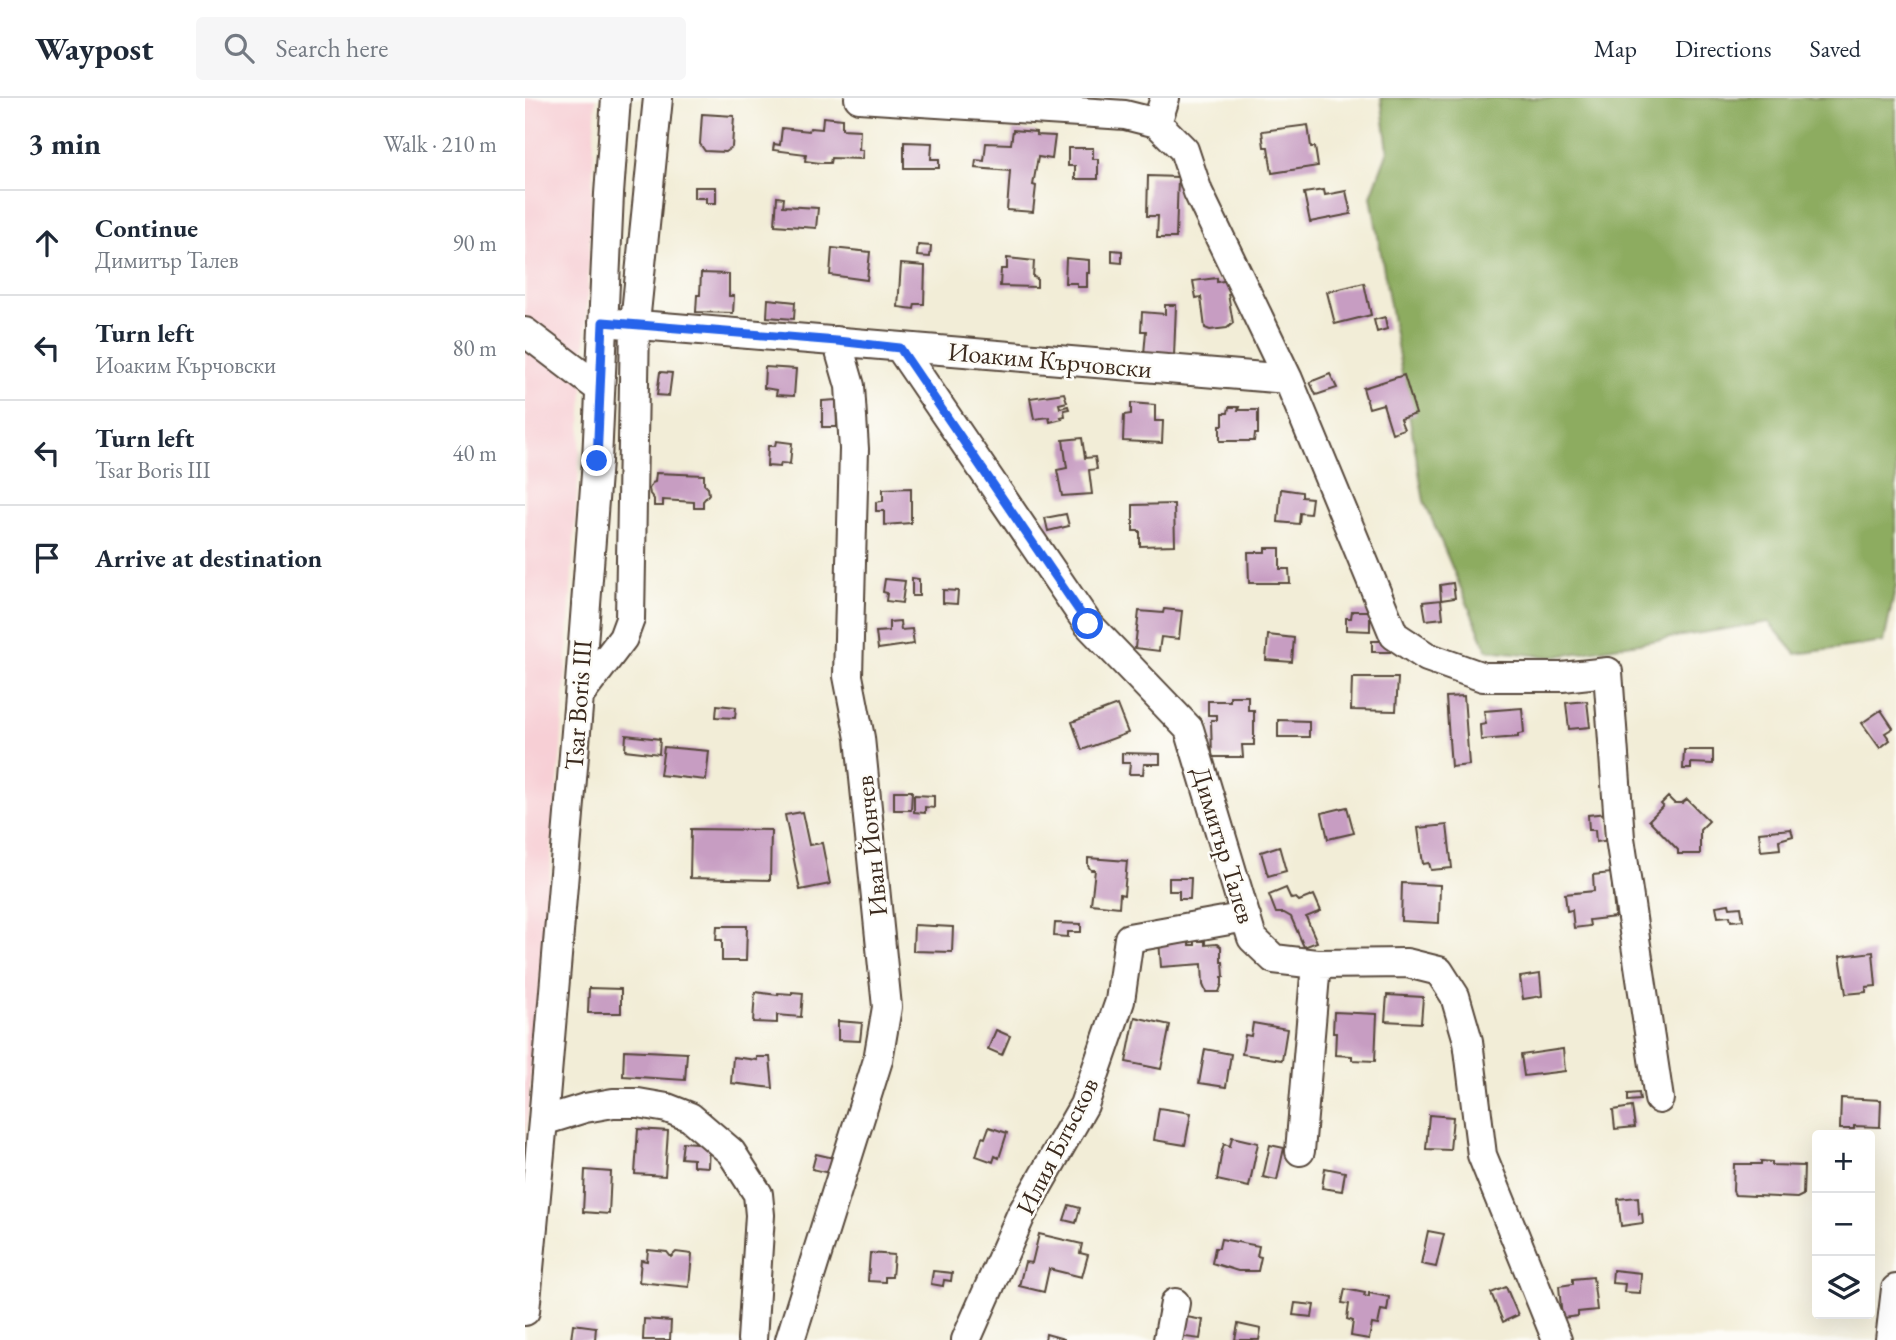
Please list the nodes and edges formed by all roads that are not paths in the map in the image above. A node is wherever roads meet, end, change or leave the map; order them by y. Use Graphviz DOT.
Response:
graph roads {
  1 [pos="616,98"];
  2 [pos="659,98"];
  3 [pos="859,98"];
  4 [pos="1121,107"];
  5 [pos="1161,111"];
  6 [pos="603,322"];
  7 [pos="635,323"];
  8 [pos="525,332"];
  9 [pos="837,341"];
  10 [pos="900,348"];
  11 [pos="1288,379"];
  12 [pos="600,389"];
  13 [pos="579,696"];
  14 [pos="1246,917"];
  15 [pos="1316,964"];
  16 [pos="1659,1099"];
  17 [pos="543,1121"];
  18 [pos="1300,1151"];
  19 [pos="529,1219"];
  20 [pos="1896,1289"];
  21 [pos="1175,1303"];
  22 [pos="525,1311"];
  23 [pos="752,1340"];
  24 [pos="789,1340"];
  25 [pos="966,1340"];
  26 [pos="1168,1340"];
  27 [pos="1557,1340"];
  28 [pos="1889,1340"];
  1 -- 6 [label="street, Tsar Boris III"];
  2 -- 7 [label="street"];
  3 -- 4 [label="street"];
  4 -- 5 [label="street"];
  5 -- 11 [label="street"];
  6 -- 7 [label="street, Иоаким Кърчовски"];
  6 -- 12 [label="street, Tsar Boris III"];
  7 -- 9 [label="street, Иоаким Кърчовски"];
  7 -- 13 [label="street"];
  8 -- 12 [label="street"];
  9 -- 10 [label="street, Иоаким Кърчовски"];
  9 -- 24 [label="street, Иван Йончев"];
  10 -- 11 [label="street, Иоаким Кърчовски"];
  10 -- 14 [label="street, Димитър Талев"];
  11 -- 16 [label="street"];
  12 -- 13 [label="street, Tsar Boris III"];
  13 -- 17 [label="street, Tsar Boris III"];
  14 -- 15 [label="street, Димитър Талев"];
  14 -- 25 [label="street, Илия Блъсков"];
  15 -- 18 [label="street"];
  15 -- 27 [label="street, Димитър Талев"];
  17 -- 19 [label="street, Tsar Boris III"];
  17 -- 23 [label="street"];
  19 -- 22 [label="street, Tsar Boris III"];
  20 -- 28 [label="street"];
  21 -- 26 [label="street"];
}
